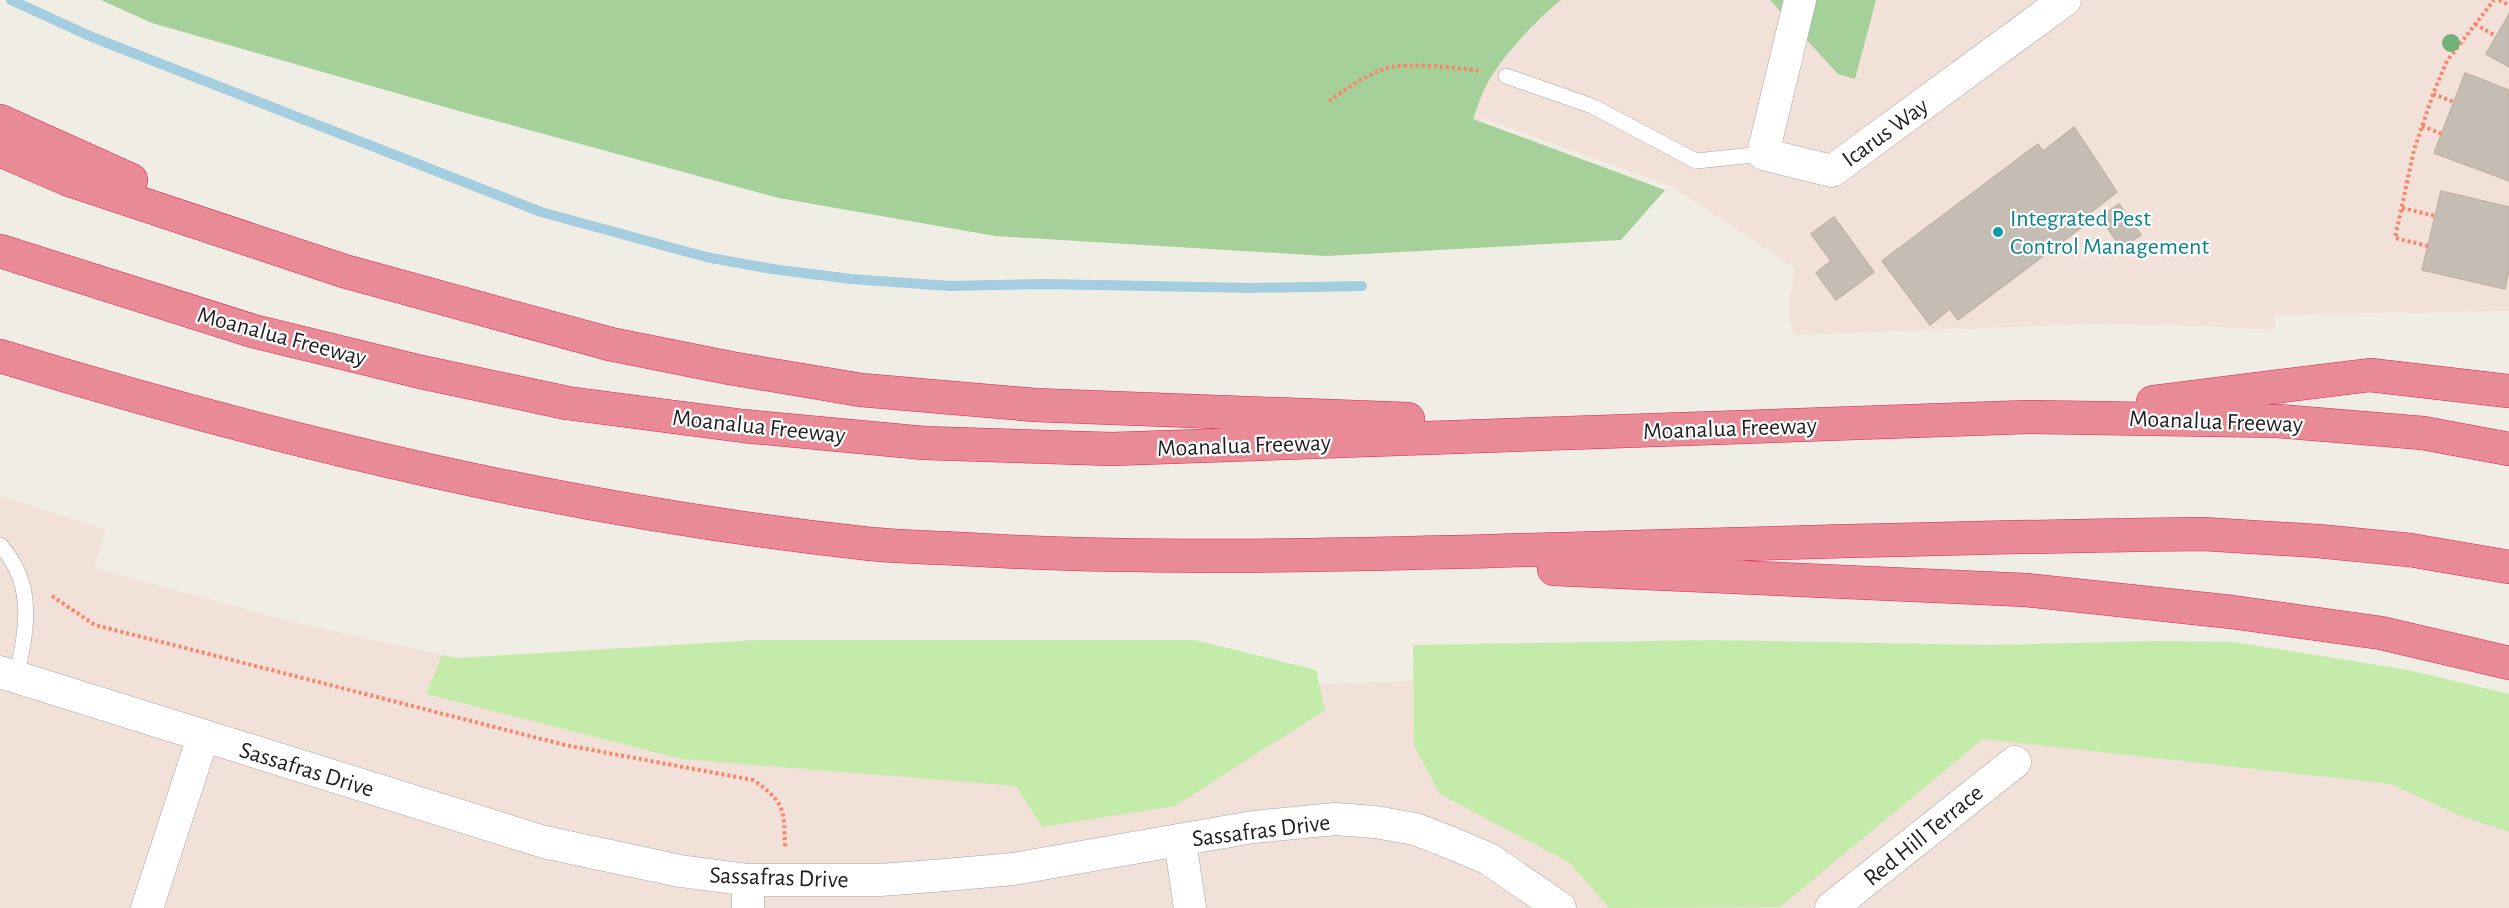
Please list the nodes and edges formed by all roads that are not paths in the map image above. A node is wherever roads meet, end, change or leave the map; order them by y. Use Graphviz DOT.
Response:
graph roads {
  1 [pos="1800,0"];
  2 [pos="2065,0"];
  3 [pos="1506,76"];
  4 [pos="0,121"];
  5 [pos="0,150"];
  6 [pos="1762,154"];
  7 [pos="0,250"];
  8 [pos="610,344"];
  9 [pos="0,356"];
  10 [pos="0,365"];
  11 [pos="2509,391"];
  12 [pos="150,401"];
  13 [pos="2028,417"];
  14 [pos="1695,430"];
  15 [pos="2509,448"];
  16 [pos="0,545"];
  17 [pos="1267,556"];
  18 [pos="2509,567"];
  19 [pos="2509,663"];
  20 [pos="8,674"];
  21 [pos="203,737"];
  22 [pos="2014,762"];
  23 [pos="1180,840"];
  24 [pos="748,894"];
  25 [pos="147,908"];
  26 [pos="1190,908"];
  27 [pos="1560,908"];
  28 [pos="1831,908"];
  1 -- 6 [label="street"];
  2 -- 6 [label="street, Icarus Way"];
  3 -- 6 [label="lane"];
  4 -- 8 [label="highway"];
  5 -- 8 [label="highway"];
  7 -- 14 [label="highway, Moanalua Freeway"];
  8 -- 14 [label="highway"];
  9 -- 12 [label="highway"];
  10 -- 12 [label="highway"];
  11 -- 13 [label="highway"];
  12 -- 17 [label="highway"];
  13 -- 14 [label="highway, Moanalua Freeway"];
  13 -- 15 [label="highway, Moanalua Freeway"];
  16 -- 20 [label="lane"];
  17 -- 18 [label="highway"];
  17 -- 19 [label="highway"];
  20 -- 21 [label="street, Sassafras Drive"];
  21 -- 24 [label="street, Sassafras Drive"];
  21 -- 25 [label="street"];
  22 -- 28 [label="street, Red Hill Terrace"];
  23 -- 24 [label="street, Sassafras Drive"];
  23 -- 26 [label="street"];
  23 -- 27 [label="street, Sassafras Drive"];
}
